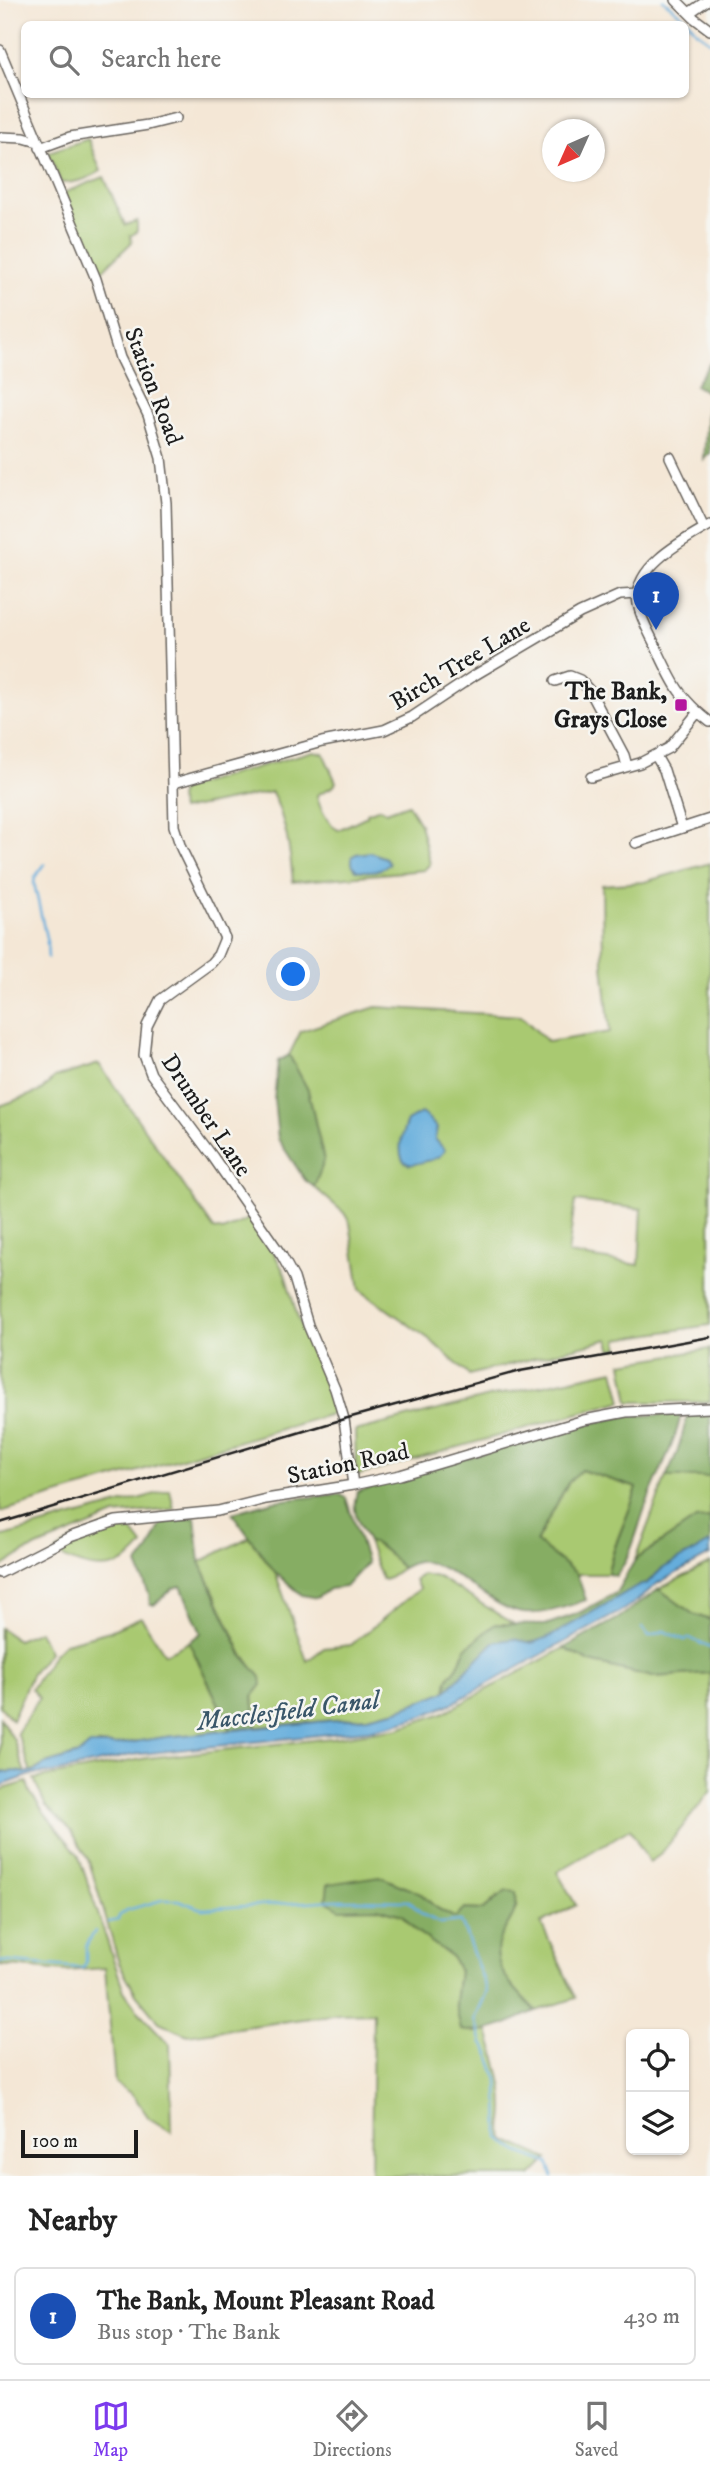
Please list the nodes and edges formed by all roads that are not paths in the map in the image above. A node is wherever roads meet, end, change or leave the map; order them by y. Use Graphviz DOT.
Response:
graph roads {
  1 [pos="676,0"];
  2 [pos="708,0"];
  3 [pos="689,13"];
  4 [pos="710,30"];
  5 [pos="0,50"];
  6 [pos="176,118"];
  7 [pos="0,137"];
  8 [pos="39,145"];
  9 [pos="670,457"];
  10 [pos="708,527"];
  11 [pos="638,594"];
  12 [pos="555,681"];
  13 [pos="698,712"];
  14 [pos="710,722"];
  15 [pos="656,755"];
  16 [pos="627,766"];
  17 [pos="591,777"];
  18 [pos="174,783"];
  19 [pos="710,819"];
  20 [pos="682,828"];
  21 [pos="636,843"];
  22 [pos="710,1408"];
  23 [pos="353,1485"];
  24 [pos="0,1573"];
  1 -- 3 [label="street"];
  2 -- 3 [label="street"];
  3 -- 4 [label="street"];
  5 -- 8 [label="street, Station Road"];
  6 -- 8 [label="street"];
  7 -- 8 [label="street"];
  8 -- 18 [label="street, Station Road"];
  9 -- 10 [label="street"];
  10 -- 11 [label="street"];
  11 -- 13 [label="street"];
  11 -- 18 [label="street, Birch Tree Lane"];
  12 -- 16 [label="street"];
  13 -- 14 [label="street"];
  13 -- 15 [label="street"];
  15 -- 16 [label="street"];
  15 -- 20 [label="street"];
  16 -- 17 [label="street"];
  18 -- 23 [label="street, Drumber Lane"];
  19 -- 20 [label="street"];
  20 -- 21 [label="street"];
  22 -- 23 [label="street, Station Road"];
  23 -- 24 [label="street, Station Road"];
}
